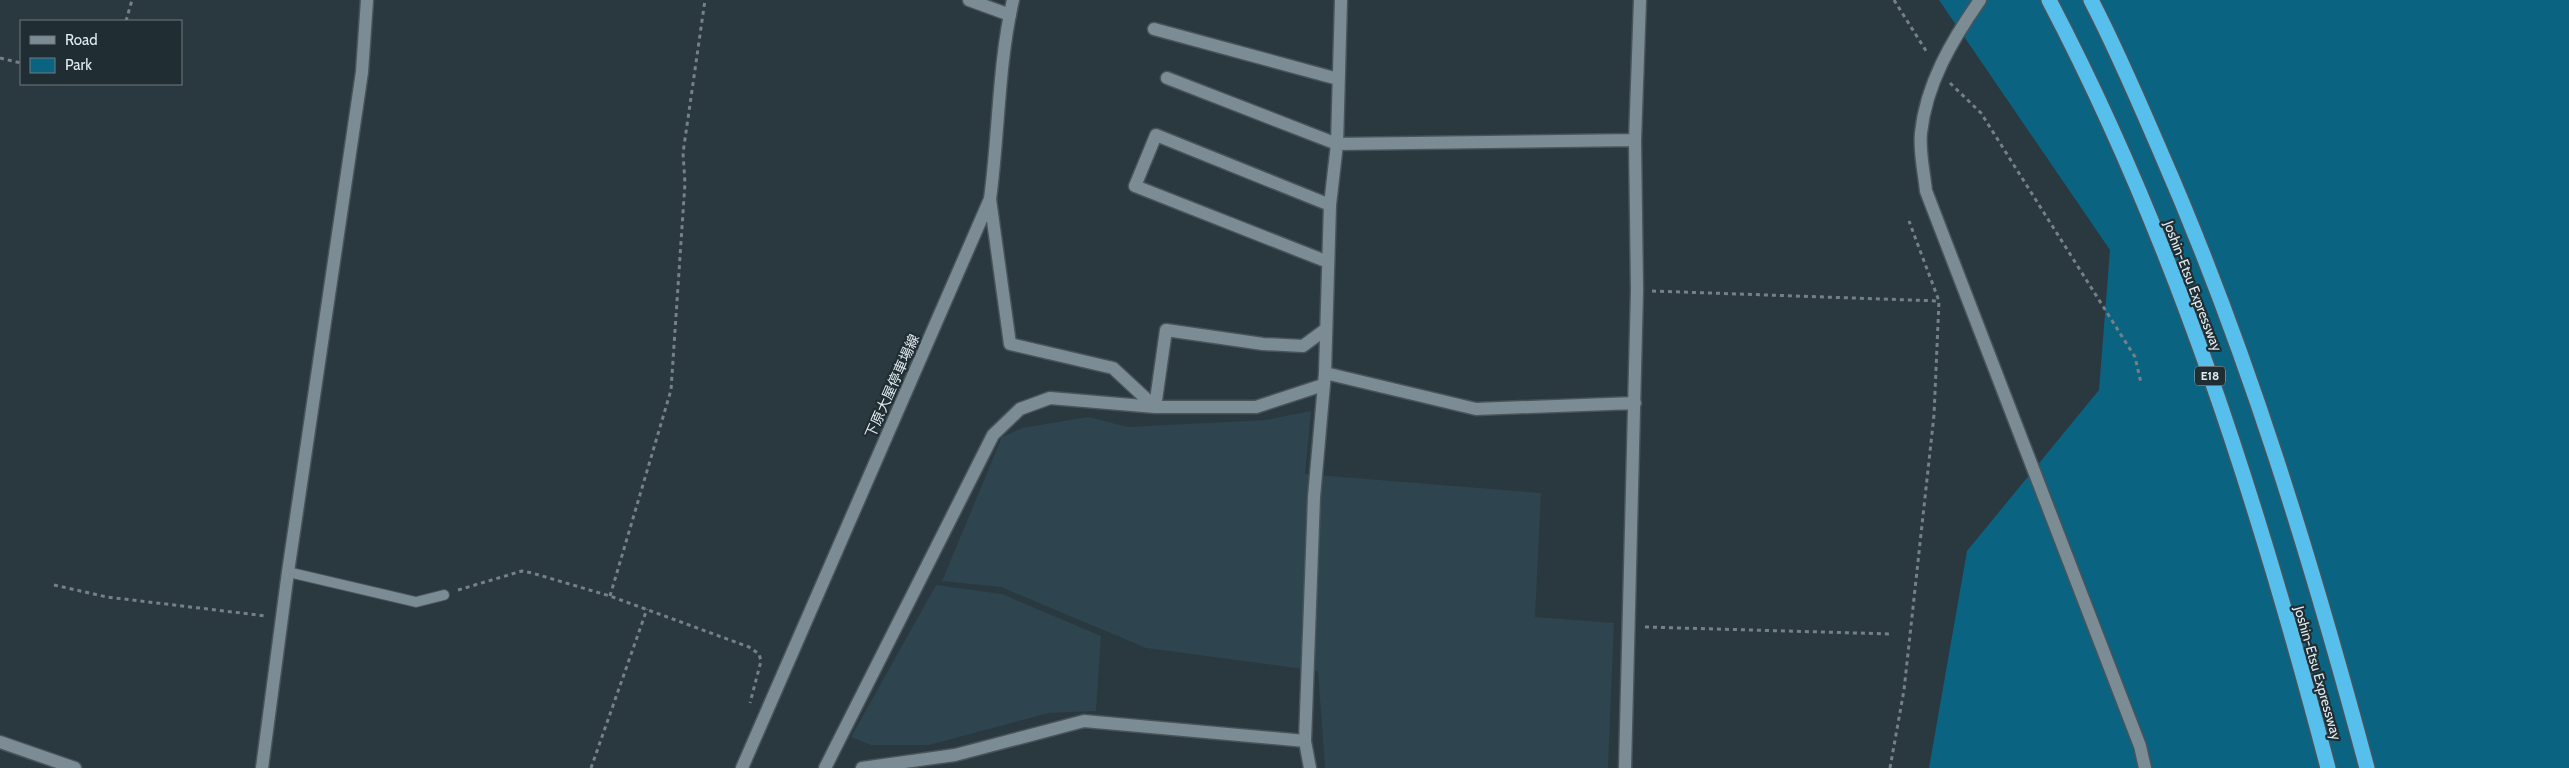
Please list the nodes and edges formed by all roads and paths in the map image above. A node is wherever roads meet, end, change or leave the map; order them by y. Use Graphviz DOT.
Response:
graph roads {
  1 [pos="132,0"];
  2 [pos="367,0"];
  3 [pos="705,0"];
  4 [pos="969,0"];
  5 [pos="1014,0"];
  6 [pos="1341,0"];
  7 [pos="1640,0"];
  8 [pos="1894,0"];
  9 [pos="1980,0"];
  10 [pos="2049,0"];
  11 [pos="2091,0"];
  12 [pos="1010,15"];
  13 [pos="126,20"];
  14 [pos="1154,30"];
  15 [pos="0,58"];
  16 [pos="20,63"];
  17 [pos="1938,71"];
  18 [pos="1167,78"];
  19 [pos="1338,79"];
  20 [pos="1635,140"];
  21 [pos="1337,144"];
  22 [pos="990,199"];
  23 [pos="1330,205"];
  24 [pos="1909,221"];
  25 [pos="1328,262"];
  26 [pos="1636,290"];
  27 [pos="1939,301"];
  28 [pos="1326,330"];
  29 [pos="1324,379"];
  30 [pos="2141,383"];
  31 [pos="1634,403"];
  32 [pos="1156,407"];
  33 [pos="288,572"];
  34 [pos="54,585"];
  35 [pos="444,595"];
  36 [pos="610,596"];
  37 [pos="647,609"];
  38 [pos="282,618"];
  39 [pos="1630,626"];
  40 [pos="1892,634"];
  41 [pos="750,705"];
  42 [pos="1305,741"];
  43 [pos="0,742"];
  44 [pos="75,768"];
  45 [pos="262,768"];
  46 [pos="591,768"];
  47 [pos="742,768"];
  48 [pos="825,768"];
  49 [pos="862,768"];
  50 [pos="1310,768"];
  51 [pos="1625,768"];
  52 [pos="1890,768"];
  53 [pos="2145,768"];
  54 [pos="2328,768"];
  55 [pos="2367,768"];
  1 -- 13 [label="path"];
  2 -- 33 [label="street"];
  3 -- 36 [label="path"];
  4 -- 12 [label="street"];
  5 -- 12 [label="street, 下原大屋停車場線"];
  6 -- 19 [label="street"];
  7 -- 20 [label="street"];
  8 -- 17 [label="path"];
  9 -- 17 [label="street"];
  10 -- 54 [label="highway, Joshin-Etsu Expressway / E18"];
  11 -- 55 [label="highway, Joshin-Etsu Expressway / E18"];
  12 -- 22 [label="street, 下原大屋停車場線"];
  14 -- 19 [label="street"];
  15 -- 16 [label="path"];
  17 -- 30 [label="path"];
  17 -- 53 [label="street"];
  18 -- 21 [label="street"];
  19 -- 21 [label="street"];
  20 -- 21 [label="street"];
  20 -- 26 [label="street"];
  21 -- 23 [label="street"];
  22 -- 32 [label="street"];
  22 -- 47 [label="street, 下原大屋停車場線"];
  23 -- 25 [label="street"];
  23 -- 25 [label="street"];
  24 -- 27 [label="path"];
  25 -- 28 [label="street"];
  26 -- 27 [label="path"];
  26 -- 31 [label="street"];
  27 -- 52 [label="path"];
  28 -- 29 [label="street"];
  28 -- 32 [label="street"];
  29 -- 31 [label="street"];
  29 -- 32 [label="street"];
  29 -- 42 [label="street"];
  31 -- 39 [label="street"];
  32 -- 48 [label="street"];
  33 -- 35 [label="lane"];
  33 -- 38 [label="street"];
  34 -- 38 [label="path"];
  35 -- 36 [label="path"];
  36 -- 37 [label="path"];
  37 -- 41 [label="path"];
  37 -- 46 [label="path"];
  38 -- 45 [label="street"];
  39 -- 40 [label="path"];
  39 -- 51 [label="street"];
  42 -- 49 [label="street"];
  42 -- 50 [label="street"];
  43 -- 44 [label="street"];
}
